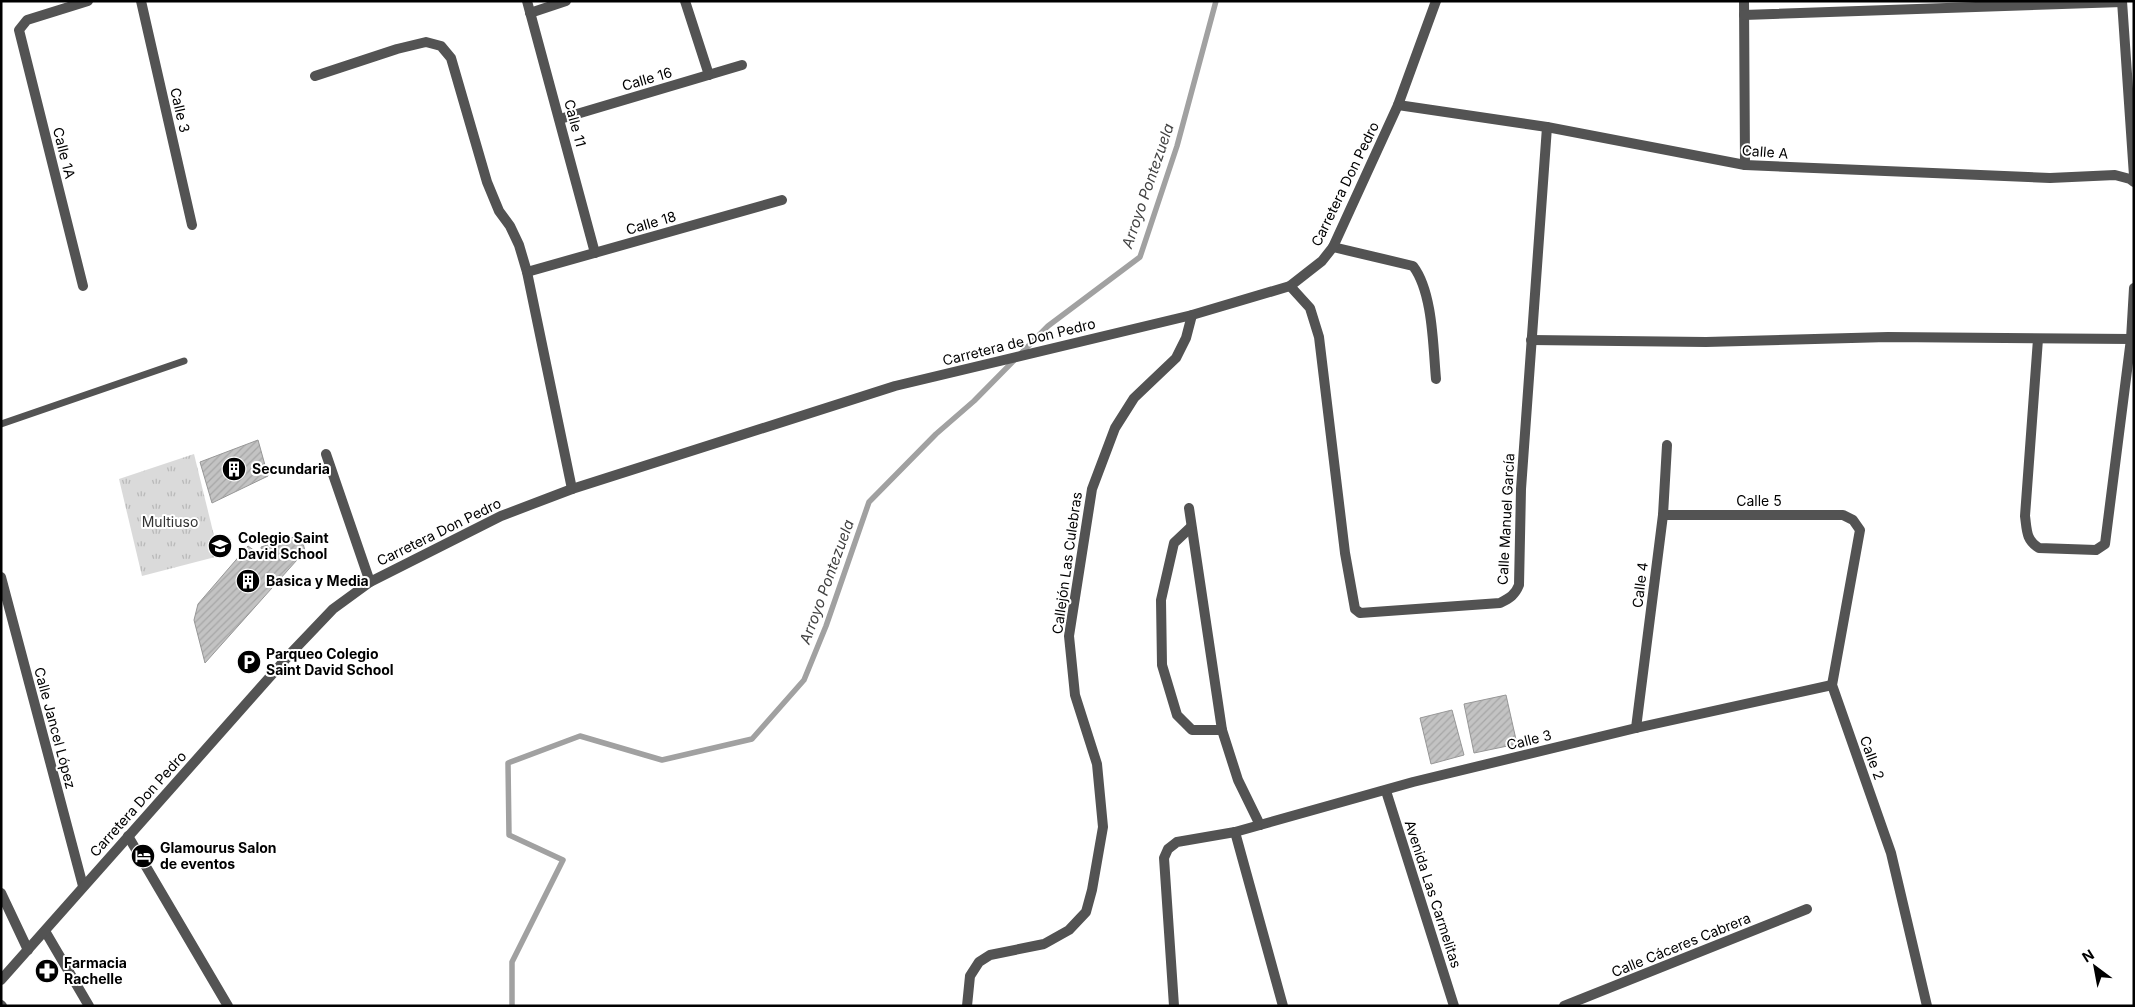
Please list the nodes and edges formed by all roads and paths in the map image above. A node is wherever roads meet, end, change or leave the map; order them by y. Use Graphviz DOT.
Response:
graph roads {
  1 [pos="88,1"];
  2 [pos="141,1"];
  3 [pos="527,1"];
  4 [pos="566,1"];
  5 [pos="685,1"];
  6 [pos="1436,1"];
  7 [pos="1744,1"];
  8 [pos="2122,2"];
  9 [pos="62,5"];
  10 [pos="530,13"];
  11 [pos="1744,15"];
  12 [pos="742,65"];
  13 [pos="709,75"];
  14 [pos="315,76"];
  15 [pos="1398,105"];
  16 [pos="560,119"];
  17 [pos="1547,127"];
  18 [pos="1745,165"];
  19 [pos="2134,176"];
  20 [pos="2134,182"];
  21 [pos="782,200"];
  22 [pos="192,225"];
  23 [pos="1333,247"];
  24 [pos="595,253"];
  25 [pos="527,272"];
  26 [pos="83,286"];
  27 [pos="1290,286"];
  28 [pos="2134,288"];
  29 [pos="2133,296"];
  30 [pos="1192,315"];
  31 [pos="1150,324"];
  32 [pos="2038,339"];
  33 [pos="2131,339"];
  34 [pos="1532,340"];
  35 [pos="184,361"];
  36 [pos="1436,379"];
  37 [pos="895,386"];
  38 [pos="1,424"];
  39 [pos="1668,446"];
  40 [pos="326,454"];
  41 [pos="572,488"];
  42 [pos="1189,508"];
  43 [pos="1663,515"];
  44 [pos="1853,520"];
  45 [pos="1191,527"];
  46 [pos="1,577"];
  47 [pos="370,582"];
  48 [pos="1832,685"];
  49 [pos="1636,728"];
  50 [pos="1222,730"];
  51 [pos="1386,791"];
  52 [pos="1260,825"];
  53 [pos="1235,832"];
  54 [pos="128,836"];
  55 [pos="83,886"];
  56 [pos="1,893"];
  57 [pos="1807,909"];
  58 [pos="44,931"];
  59 [pos="28,950"];
  60 [pos="1,980"];
  61 [pos="89,1006"];
  62 [pos="228,1006"];
  63 [pos="967,1006"];
  64 [pos="1174,1006"];
  65 [pos="1282,1006"];
  66 [pos="1454,1006"];
  67 [pos="1564,1006"];
  68 [pos="1926,1006"];
  1 -- 9 [label="street"];
  2 -- 22 [label="street, Calle 3"];
  3 -- 10 [label="street, Calle 11"];
  4 -- 10 [label="street"];
  5 -- 13 [label="street"];
  6 -- 15 [label="street, Carretera Don Pedro"];
  7 -- 11 [label="street"];
  8 -- 11 [label="street"];
  8 -- 19 [label="street"];
  9 -- 26 [label="street, Calle 1A"];
  10 -- 16 [label="street, Calle 11"];
  11 -- 18 [label="street"];
  12 -- 13 [label="street, Calle 16"];
  13 -- 16 [label="street, Calle 16"];
  14 -- 25 [label="street"];
  15 -- 17 [label="street, Calle A"];
  15 -- 23 [label="street, Carretera Don Pedro"];
  16 -- 24 [label="street, Calle 11"];
  17 -- 18 [label="street, Calle A"];
  17 -- 34 [label="street, Calle Manuel García"];
  18 -- 20 [label="street, Calle A"];
  21 -- 24 [label="street, Calle 18"];
  23 -- 27 [label="street, Carretera Don Pedro"];
  23 -- 36 [label="street"];
  24 -- 25 [label="street, Calle 18"];
  25 -- 41 [label="street"];
  27 -- 30 [label="street, Carretera Don Pedro"];
  27 -- 34 [label="street, Calle Manuel García"];
  28 -- 29 [label="street"];
  29 -- 33 [label="street"];
  30 -- 31 [label="street, Carretera Don Pedro"];
  30 -- 63 [label="street, Callejón Las Culebras"];
  31 -- 37 [label="street, Carretera de Don Pedro"];
  32 -- 33 [label="street"];
  32 -- 33 [label="street"];
  32 -- 34 [label="street"];
  35 -- 38 [label="lane"];
  37 -- 41 [label="street, Carretera Don Pedro"];
  39 -- 43 [label="street, Calle 4"];
  40 -- 47 [label="street"];
  41 -- 47 [label="street, Carretera Don Pedro"];
  42 -- 45 [label="street"];
  43 -- 44 [label="street, Calle 5"];
  43 -- 49 [label="street, Calle 4"];
  44 -- 48 [label="street, Calle 2"];
  45 -- 50 [label="street"];
  45 -- 50 [label="street"];
  46 -- 55 [label="street, Calle Jancel López"];
  47 -- 54 [label="street, Carretera Don Pedro"];
  48 -- 49 [label="street, Calle 3"];
  48 -- 68 [label="street, Calle 2"];
  49 -- 51 [label="street, Calle 3"];
  50 -- 52 [label="street"];
  51 -- 52 [label="street, Calle 3"];
  51 -- 66 [label="street, Avenida Las Carmelitas"];
  52 -- 53 [label="street, Calle 3"];
  53 -- 64 [label="street, Calle 3"];
  53 -- 65 [label="street"];
  54 -- 55 [label="street, Carretera Don Pedro"];
  54 -- 62 [label="street"];
  55 -- 58 [label="street, Carretera Don Pedro"];
  56 -- 59 [label="street"];
  57 -- 67 [label="street, Calle Cáceres Cabrera"];
  58 -- 59 [label="street, Carretera Don Pedro"];
  58 -- 61 [label="street"];
  59 -- 60 [label="street, Carretera Don Pedro"];
}
